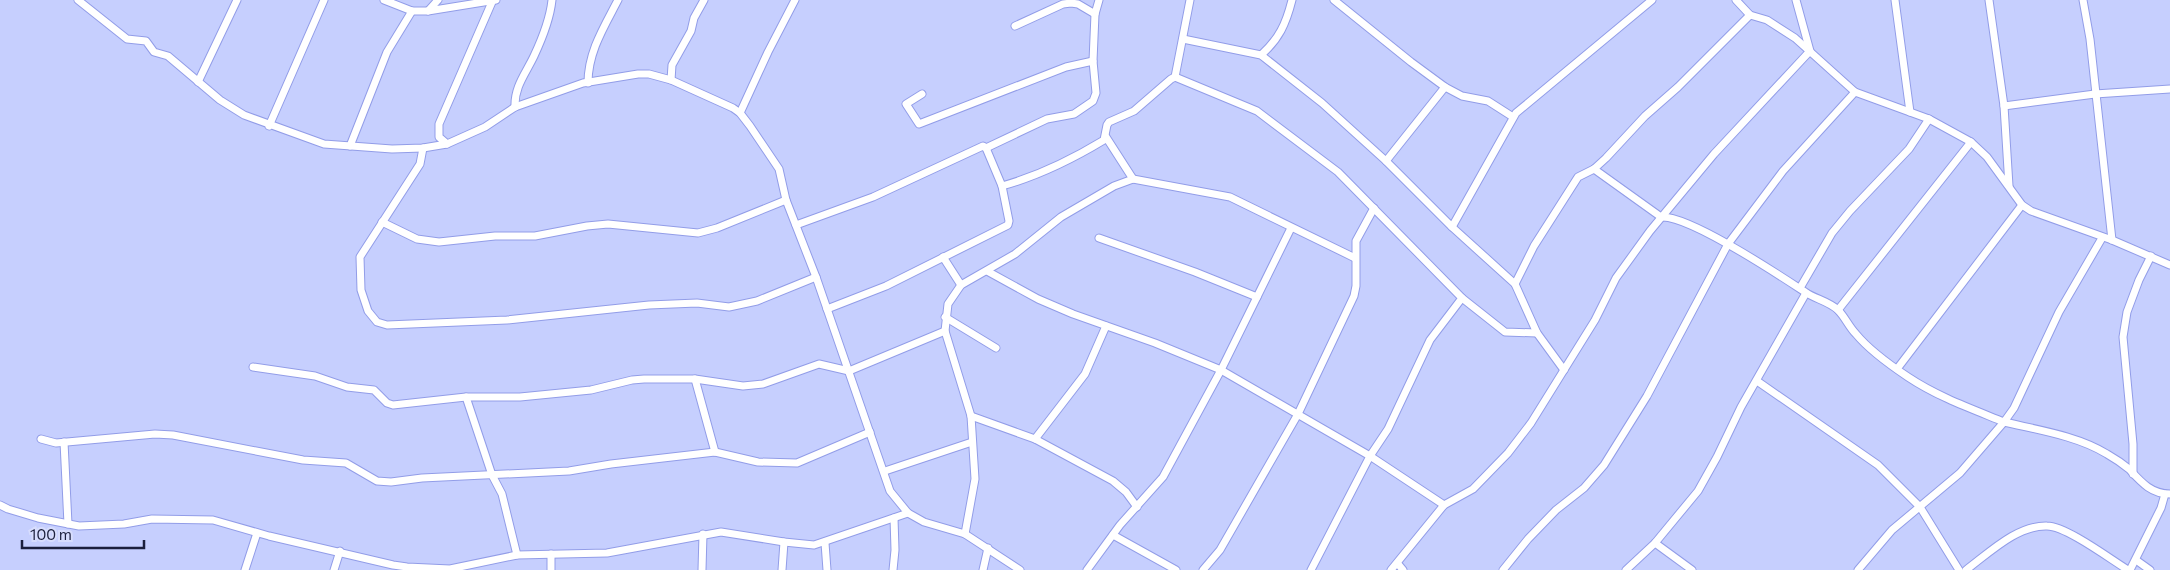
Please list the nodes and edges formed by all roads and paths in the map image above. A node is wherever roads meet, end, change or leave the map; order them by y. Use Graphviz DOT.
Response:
graph roads {
  1 [pos="78,0"];
  2 [pos="237,0"];
  3 [pos="324,0"];
  4 [pos="384,0"];
  5 [pos="438,0"];
  6 [pos="552,0"];
  7 [pos="618,0"];
  8 [pos="704,0"];
  9 [pos="795,0"];
  10 [pos="1099,0"];
  11 [pos="1190,0"];
  12 [pos="1292,0"];
  13 [pos="1334,0"];
  14 [pos="1652,0"];
  15 [pos="1736,0"];
  16 [pos="1796,0"];
  17 [pos="1895,0"];
  18 [pos="1989,0"];
  19 [pos="2083,0"];
  20 [pos="495,1"];
  21 [pos="412,11"];
  22 [pos="428,11"];
  23 [pos="1095,14"];
  24 [pos="1750,15"];
  25 [pos="1015,26"];
  26 [pos="1182,39"];
  27 [pos="1810,51"];
  28 [pos="1261,55"];
  29 [pos="1093,61"];
  30 [pos="1176,77"];
  31 [pos="671,80"];
  32 [pos="198,82"];
  33 [pos="588,82"];
  34 [pos="1445,87"];
  35 [pos="2170,89"];
  36 [pos="1855,92"];
  37 [pos="922,94"];
  38 [pos="2095,94"];
  39 [pos="2004,106"];
  40 [pos="515,107"];
  41 [pos="1910,112"];
  42 [pos="740,113"];
  43 [pos="1513,117"];
  44 [pos="1929,119"];
  45 [pos="269,126"];
  46 [pos="1106,137"];
  47 [pos="1971,142"];
  48 [pos="447,144"];
  49 [pos="350,146"];
  50 [pos="423,148"];
  51 [pos="986,148"];
  52 [pos="1386,161"];
  53 [pos="1594,169"];
  54 [pos="1133,179"];
  55 [pos="1002,186"];
  56 [pos="2009,187"];
  57 [pos="786,200"];
  58 [pos="2022,205"];
  59 [pos="1374,208"];
  60 [pos="1662,217"];
  61 [pos="382,222"];
  62 [pos="796,225"];
  63 [pos="1452,227"];
  64 [pos="1291,228"];
  65 [pos="1099,238"];
  66 [pos="2102,238"];
  67 [pos="2112,240"];
  68 [pos="1728,244"];
  69 [pos="2151,256"];
  70 [pos="943,257"];
  71 [pos="1355,258"];
  72 [pos="2170,264"];
  73 [pos="987,271"];
  74 [pos="816,277"];
  75 [pos="1515,284"];
  76 [pos="961,285"];
  77 [pos="1803,290"];
  78 [pos="1257,297"];
  79 [pos="1462,298"];
  80 [pos="827,309"];
  81 [pos="1838,310"];
  82 [pos="945,317"];
  83 [pos="1106,326"];
  84 [pos="945,331"];
  85 [pos="1537,334"];
  86 [pos="996,348"];
  87 [pos="253,367"];
  88 [pos="1897,369"];
  89 [pos="1221,370"];
  90 [pos="1564,370"];
  91 [pos="849,371"];
  92 [pos="695,379"];
  93 [pos="1757,381"];
  94 [pos="466,397"];
  95 [pos="1298,414"];
  96 [pos="971,416"];
  97 [pos="2004,422"];
  98 [pos="870,432"];
  99 [pos="41,439"];
  100 [pos="1035,439"];
  101 [pos="64,442"];
  102 [pos="972,442"];
  103 [pos="715,452"];
  104 [pos="1370,456"];
  105 [pos="884,471"];
  106 [pos="2133,474"];
  107 [pos="492,475"];
  108 [pos="2167,494"];
  109 [pos="0,505"];
  110 [pos="1444,506"];
  111 [pos="1137,507"];
  112 [pos="1920,507"];
  113 [pos="908,513"];
  114 [pos="894,518"];
  115 [pos="68,524"];
  116 [pos="257,533"];
  117 [pos="703,534"];
  118 [pos="965,534"];
  119 [pos="1113,535"];
  120 [pos="784,542"];
  121 [pos="825,543"];
  122 [pos="1655,543"];
  123 [pos="988,548"];
  124 [pos="340,552"];
  125 [pos="552,554"];
  126 [pos="517,555"];
  127 [pos="2136,560"];
  128 [pos="1400,567"];
  129 [pos="245,570"];
  130 [pos="334,570"];
  131 [pos="450,570"];
  132 [pos="551,570"];
  133 [pos="702,570"];
  134 [pos="782,570"];
  135 [pos="827,570"];
  136 [pos="893,570"];
  137 [pos="983,570"];
  138 [pos="1020,570"];
  139 [pos="1087,570"];
  140 [pos="1176,570"];
  141 [pos="1203,570"];
  142 [pos="1311,570"];
  143 [pos="1391,570"];
  144 [pos="1503,570"];
  145 [pos="1626,570"];
  146 [pos="1692,570"];
  147 [pos="1858,570"];
  148 [pos="1959,570"];
  149 [pos="1966,570"];
  150 [pos="2129,570"];
  151 [pos="2150,570"];
  1 -- 32 [label="street"];
  2 -- 32 [label="street"];
  3 -- 45 [label="street"];
  4 -- 21 [label="street"];
  5 -- 22 [label="street"];
  6 -- 40 [label="street"];
  7 -- 33 [label="street"];
  8 -- 31 [label="street"];
  9 -- 42 [label="street"];
  10 -- 23 [label="street"];
  11 -- 26 [label="street"];
  12 -- 28 [label="street"];
  13 -- 34 [label="street"];
  14 -- 43 [label="street"];
  15 -- 24 [label="street"];
  16 -- 27 [label="street"];
  17 -- 41 [label="street"];
  18 -- 39 [label="street"];
  19 -- 38 [label="street"];
  20 -- 22 [label="street"];
  20 -- 48 [label="street"];
  21 -- 22 [label="street"];
  21 -- 49 [label="street"];
  23 -- 25 [label="street"];
  23 -- 29 [label="street"];
  24 -- 27 [label="street"];
  24 -- 53 [label="street"];
  26 -- 28 [label="street"];
  26 -- 30 [label="street"];
  27 -- 36 [label="street"];
  27 -- 60 [label="street"];
  28 -- 52 [label="street"];
  29 -- 37 [label="street"];
  29 -- 51 [label="street"];
  30 -- 46 [label="street"];
  30 -- 59 [label="street"];
  31 -- 33 [label="street"];
  31 -- 42 [label="street"];
  32 -- 45 [label="street"];
  33 -- 40 [label="street"];
  34 -- 43 [label="street"];
  34 -- 52 [label="street"];
  35 -- 38 [label="street"];
  36 -- 41 [label="street"];
  36 -- 68 [label="street"];
  38 -- 39 [label="street"];
  38 -- 67 [label="street"];
  39 -- 56 [label="street"];
  40 -- 48 [label="street"];
  41 -- 44 [label="street"];
  42 -- 57 [label="street"];
  43 -- 63 [label="street"];
  44 -- 47 [label="street"];
  44 -- 77 [label="street"];
  45 -- 49 [label="street"];
  46 -- 54 [label="street"];
  46 -- 55 [label="street"];
  47 -- 56 [label="street"];
  47 -- 81 [label="street"];
  48 -- 50 [label="street"];
  49 -- 50 [label="street"];
  50 -- 61 [label="street"];
  51 -- 55 [label="street"];
  51 -- 62 [label="street"];
  52 -- 63 [label="street"];
  53 -- 60 [label="street"];
  53 -- 75 [label="street"];
  54 -- 64 [label="street"];
  54 -- 73 [label="street"];
  55 -- 70 [label="street"];
  56 -- 58 [label="street"];
  57 -- 61 [label="street"];
  57 -- 62 [label="street"];
  58 -- 66 [label="street"];
  58 -- 88 [label="street"];
  59 -- 71 [label="street"];
  59 -- 79 [label="street"];
  60 -- 68 [label="street"];
  60 -- 90 [label="street"];
  61 -- 74 [label="street"];
  62 -- 74 [label="street"];
  63 -- 75 [label="street"];
  64 -- 71 [label="street"];
  64 -- 78 [label="street"];
  65 -- 78 [label="street"];
  66 -- 67 [label="street"];
  66 -- 97 [label="street"];
  67 -- 69 [label="street"];
  68 -- 77 [label="street"];
  68 -- 144 [label="street"];
  69 -- 72 [label="street"];
  69 -- 106 [label="street"];
  70 -- 76 [label="street"];
  70 -- 80 [label="street"];
  71 -- 95 [label="street"];
  73 -- 76 [label="street"];
  73 -- 83 [label="street"];
  74 -- 80 [label="street"];
  75 -- 85 [label="street"];
  76 -- 82 [label="street"];
  77 -- 81 [label="street"];
  77 -- 93 [label="street"];
  78 -- 89 [label="street"];
  79 -- 85 [label="street"];
  79 -- 104 [label="street"];
  80 -- 91 [label="street"];
  81 -- 88 [label="street"];
  82 -- 84 [label="street"];
  82 -- 86 [label="street"];
  83 -- 89 [label="street"];
  83 -- 100 [label="street"];
  84 -- 91 [label="street"];
  84 -- 96 [label="street"];
  85 -- 90 [label="street"];
  87 -- 94 [label="street"];
  88 -- 97 [label="street"];
  89 -- 95 [label="street"];
  89 -- 111 [label="street"];
  90 -- 110 [label="street"];
  91 -- 92 [label="street"];
  91 -- 98 [label="street"];
  92 -- 94 [label="street"];
  92 -- 103 [label="street"];
  93 -- 112 [label="street"];
  93 -- 122 [label="street"];
  94 -- 107 [label="street"];
  95 -- 104 [label="street"];
  95 -- 141 [label="street"];
  96 -- 100 [label="street"];
  96 -- 102 [label="street"];
  97 -- 106 [label="street"];
  97 -- 112 [label="street"];
  98 -- 103 [label="street"];
  98 -- 105 [label="street"];
  99 -- 101 [label="street"];
  100 -- 111 [label="street"];
  101 -- 107 [label="street"];
  101 -- 115 [label="street"];
  102 -- 105 [label="street"];
  102 -- 118 [label="street"];
  103 -- 107 [label="street"];
  104 -- 110 [label="street"];
  104 -- 142 [label="street"];
  105 -- 113 [label="street"];
  106 -- 108 [label="street"];
  107 -- 126 [label="street"];
  108 -- 127 [label="street"];
  109 -- 115 [label="street"];
  110 -- 128 [label="street"];
  111 -- 119 [label="street"];
  112 -- 147 [label="street"];
  112 -- 148 [label="street"];
  113 -- 114 [label="street"];
  113 -- 118 [label="street"];
  114 -- 121 [label="street"];
  114 -- 136 [label="street"];
  115 -- 116 [label="street"];
  116 -- 124 [label="street"];
  116 -- 129 [label="street"];
  117 -- 120 [label="street"];
  117 -- 125 [label="street"];
  117 -- 133 [label="street"];
  118 -- 123 [label="street"];
  119 -- 139 [label="street"];
  119 -- 140 [label="street"];
  120 -- 121 [label="street"];
  120 -- 134 [label="street"];
  121 -- 135 [label="street"];
  122 -- 145 [label="street"];
  122 -- 146 [label="street"];
  123 -- 137 [label="street"];
  123 -- 138 [label="street"];
  124 -- 130 [label="street"];
  124 -- 131 [label="street"];
  125 -- 126 [label="street"];
  125 -- 132 [label="street"];
  126 -- 131 [label="street"];
  127 -- 150 [label="street"];
  127 -- 151 [label="street"];
  128 -- 143 [label="street"];
  149 -- 150 [label="street"];
}
